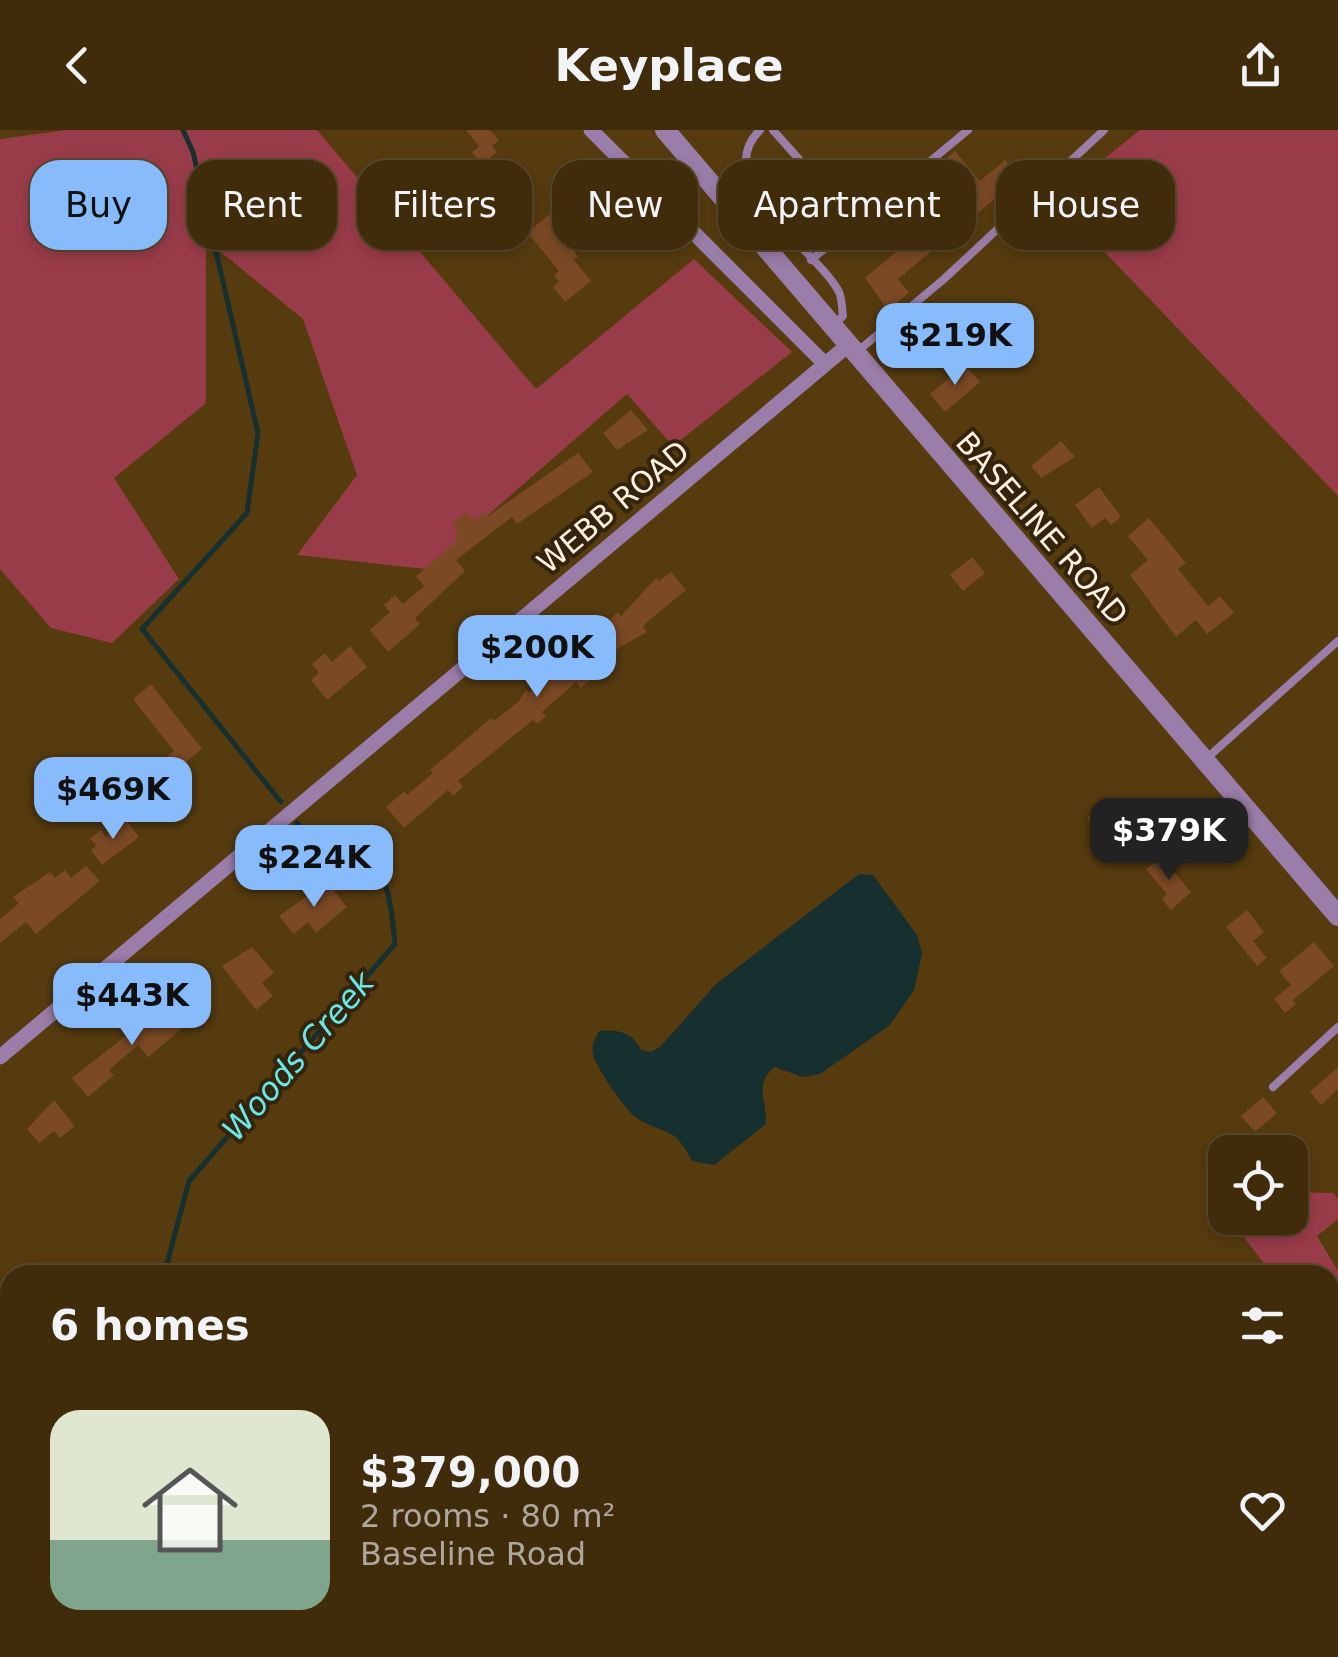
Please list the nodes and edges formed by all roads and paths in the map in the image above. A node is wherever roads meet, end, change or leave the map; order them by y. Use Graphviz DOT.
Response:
graph roads {
  1 [pos="591,130"];
  2 [pos="665,130"];
  3 [pos="760,130"];
  4 [pos="773,130"];
  5 [pos="968,130"];
  6 [pos="1104,130"];
  7 [pos="748,160"];
  8 [pos="800,160"];
  9 [pos="803,250"];
  10 [pos="811,260"];
  11 [pos="831,326"];
  12 [pos="851,350"];
  13 [pos="825,364"];
  14 [pos="1338,640"];
  15 [pos="1204,761"];
  16 [pos="1338,916"];
  17 [pos="1338,1027"];
  18 [pos="0,1056"];
  19 [pos="1273,1086"];
  1 -- 13 [label="street"];
  2 -- 11 [label="street, BASELINE ROAD"];
  3 -- 7 [label="lane"];
  4 -- 8 [label="lane"];
  5 -- 10 [label="lane"];
  6 -- 12 [label="lane"];
  9 -- 10 [label="lane"];
  10 -- 11 [label="lane"];
  11 -- 12 [label="street, BASELINE ROAD"];
  12 -- 13 [label="street, WEBB ROAD"];
  12 -- 15 [label="street, BASELINE ROAD"];
  13 -- 18 [label="street, WEBB ROAD"];
  14 -- 15 [label="lane"];
  15 -- 16 [label="street, BASELINE ROAD"];
  17 -- 19 [label="lane"];
}
